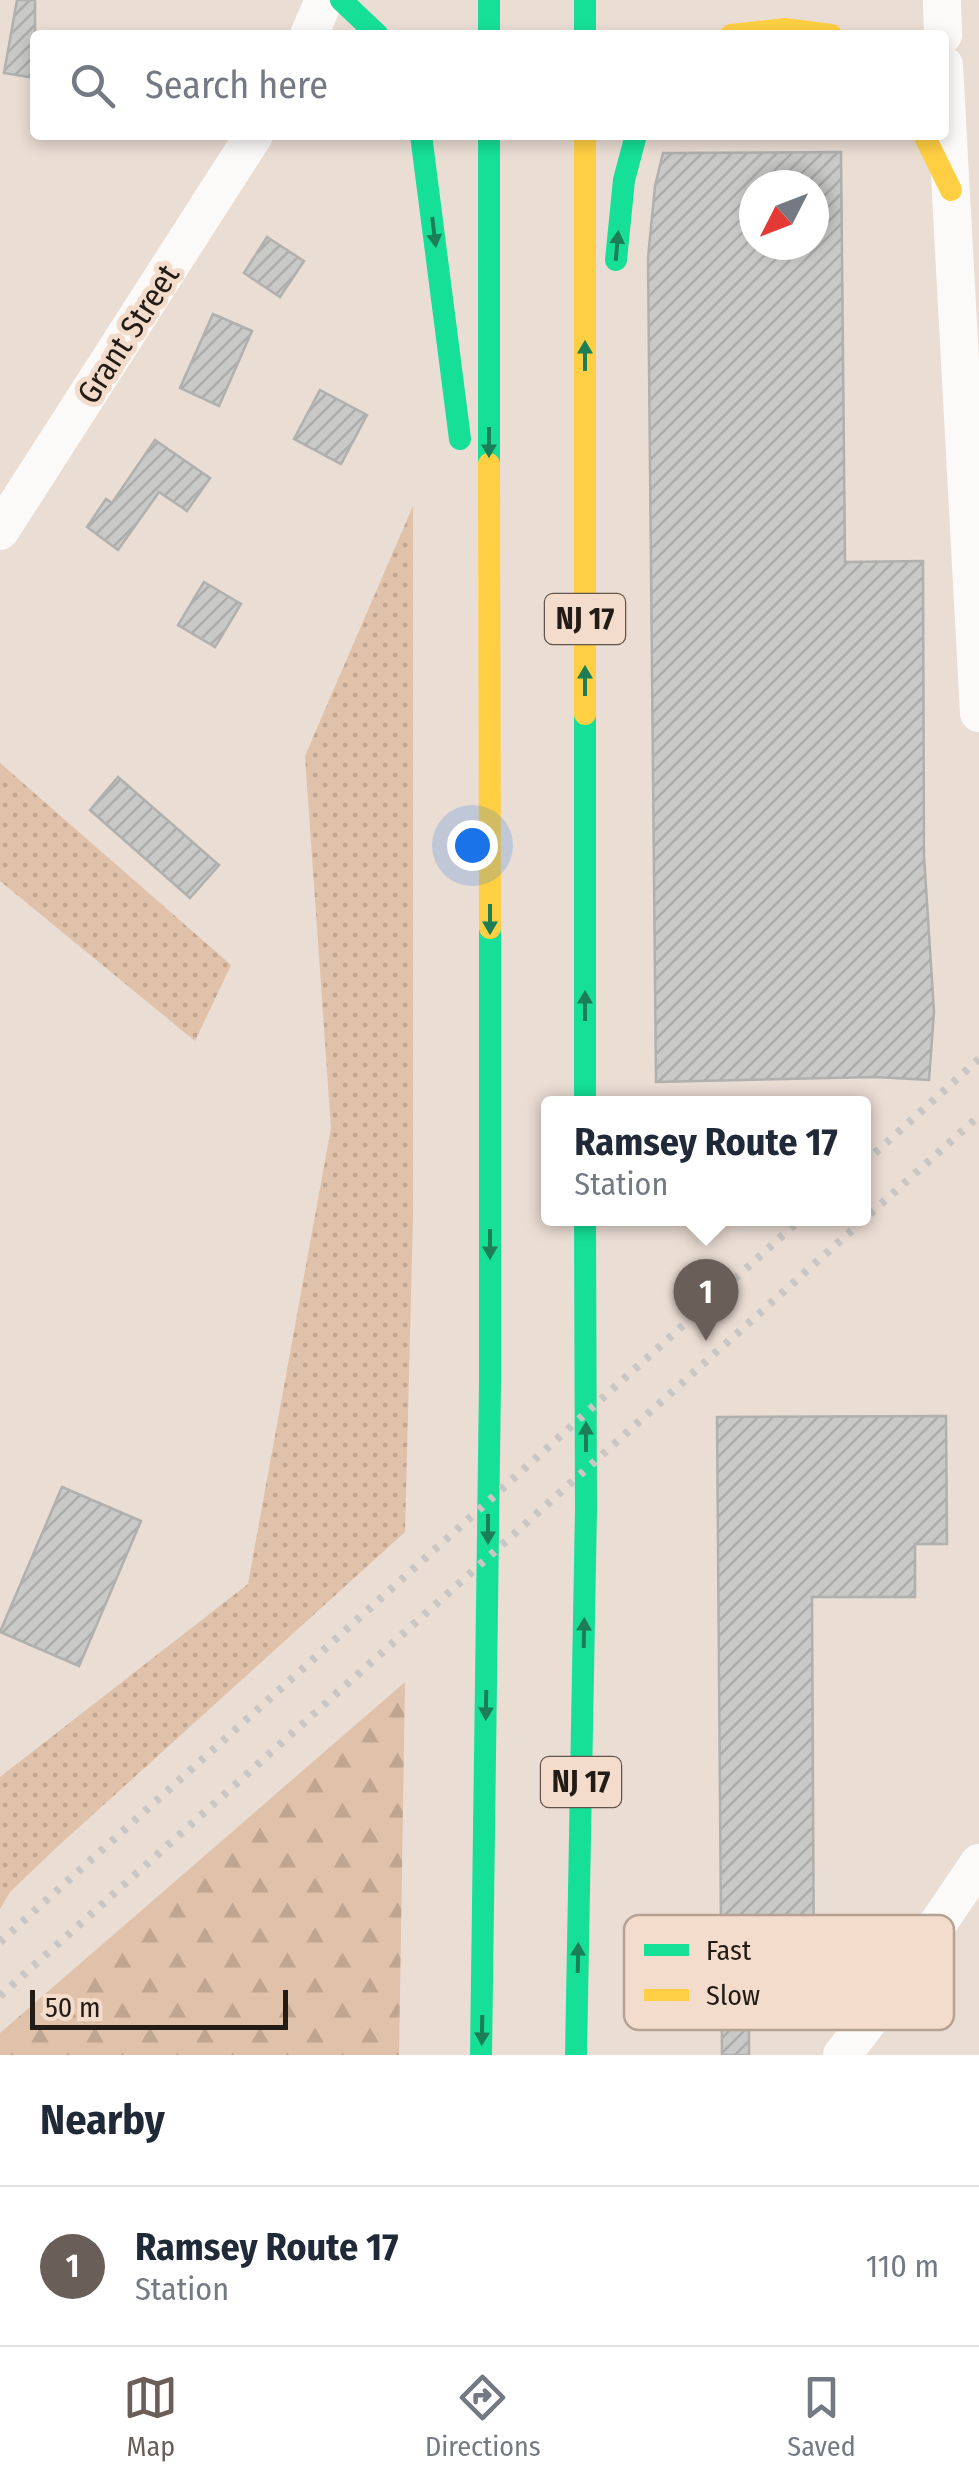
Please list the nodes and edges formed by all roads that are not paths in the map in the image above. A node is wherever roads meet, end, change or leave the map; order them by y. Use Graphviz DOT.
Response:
graph roads {
  1 [pos="324,0"];
  2 [pos="342,0"];
  3 [pos="489,0"];
  4 [pos="585,0"];
  5 [pos="942,0"];
  6 [pos="776,8"];
  7 [pos="311,30"];
  8 [pos="373,30"];
  9 [pos="490,30"];
  10 [pos="585,30"];
  11 [pos="730,30"];
  12 [pos="943,30"];
  13 [pos="251,140"];
  14 [pos="422,140"];
  15 [pos="490,140"];
  16 [pos="585,140"];
  17 [pos="635,140"];
  18 [pos="926,140"];
  19 [pos="948,140"];
  20 [pos="950,190"];
  21 [pos="614,280"];
  22 [pos="608,337"];
  23 [pos="462,458"];
  24 [pos="466,498"];
  25 [pos="0,531"];
  26 [pos="585,587"];
  27 [pos="979,714"];
  28 [pos="490,716"];
  29 [pos="585,1096"];
  30 [pos="585,1226"];
  31 [pos="979,1863"];
  32 [pos="944,1915"];
  33 [pos="861,2030"];
  34 [pos="481,2055"];
  35 [pos="576,2055"];
  36 [pos="842,2055"];
  1 -- 7 [label="street"];
  2 -- 8 [label="highway"];
  3 -- 9 [label="highway"];
  4 -- 10 [label="highway"];
  5 -- 12 [label="street"];
  6 -- 11 [label="highway"];
  13 -- 25 [label="street, Grant Street"];
  14 -- 23 [label="highway, one-way"];
  15 -- 28 [label="highway, one-way"];
  26 -- 16 [label="highway, NJ 17, one-way"];
  21 -- 17 [label="highway, one-way"];
  18 -- 20 [label="highway"];
  19 -- 20 [label="street"];
  20 -- 27 [label="street"];
  22 -- 26 [label="highway"];
  24 -- 28 [label="highway"];
  29 -- 26 [label="highway, NJ 17, one-way"];
  28 -- 34 [label="highway, one-way"];
  35 -- 30 [label="highway, NJ 17, one-way"];
  31 -- 32 [label="street"];
  33 -- 36 [label="street"];
}
